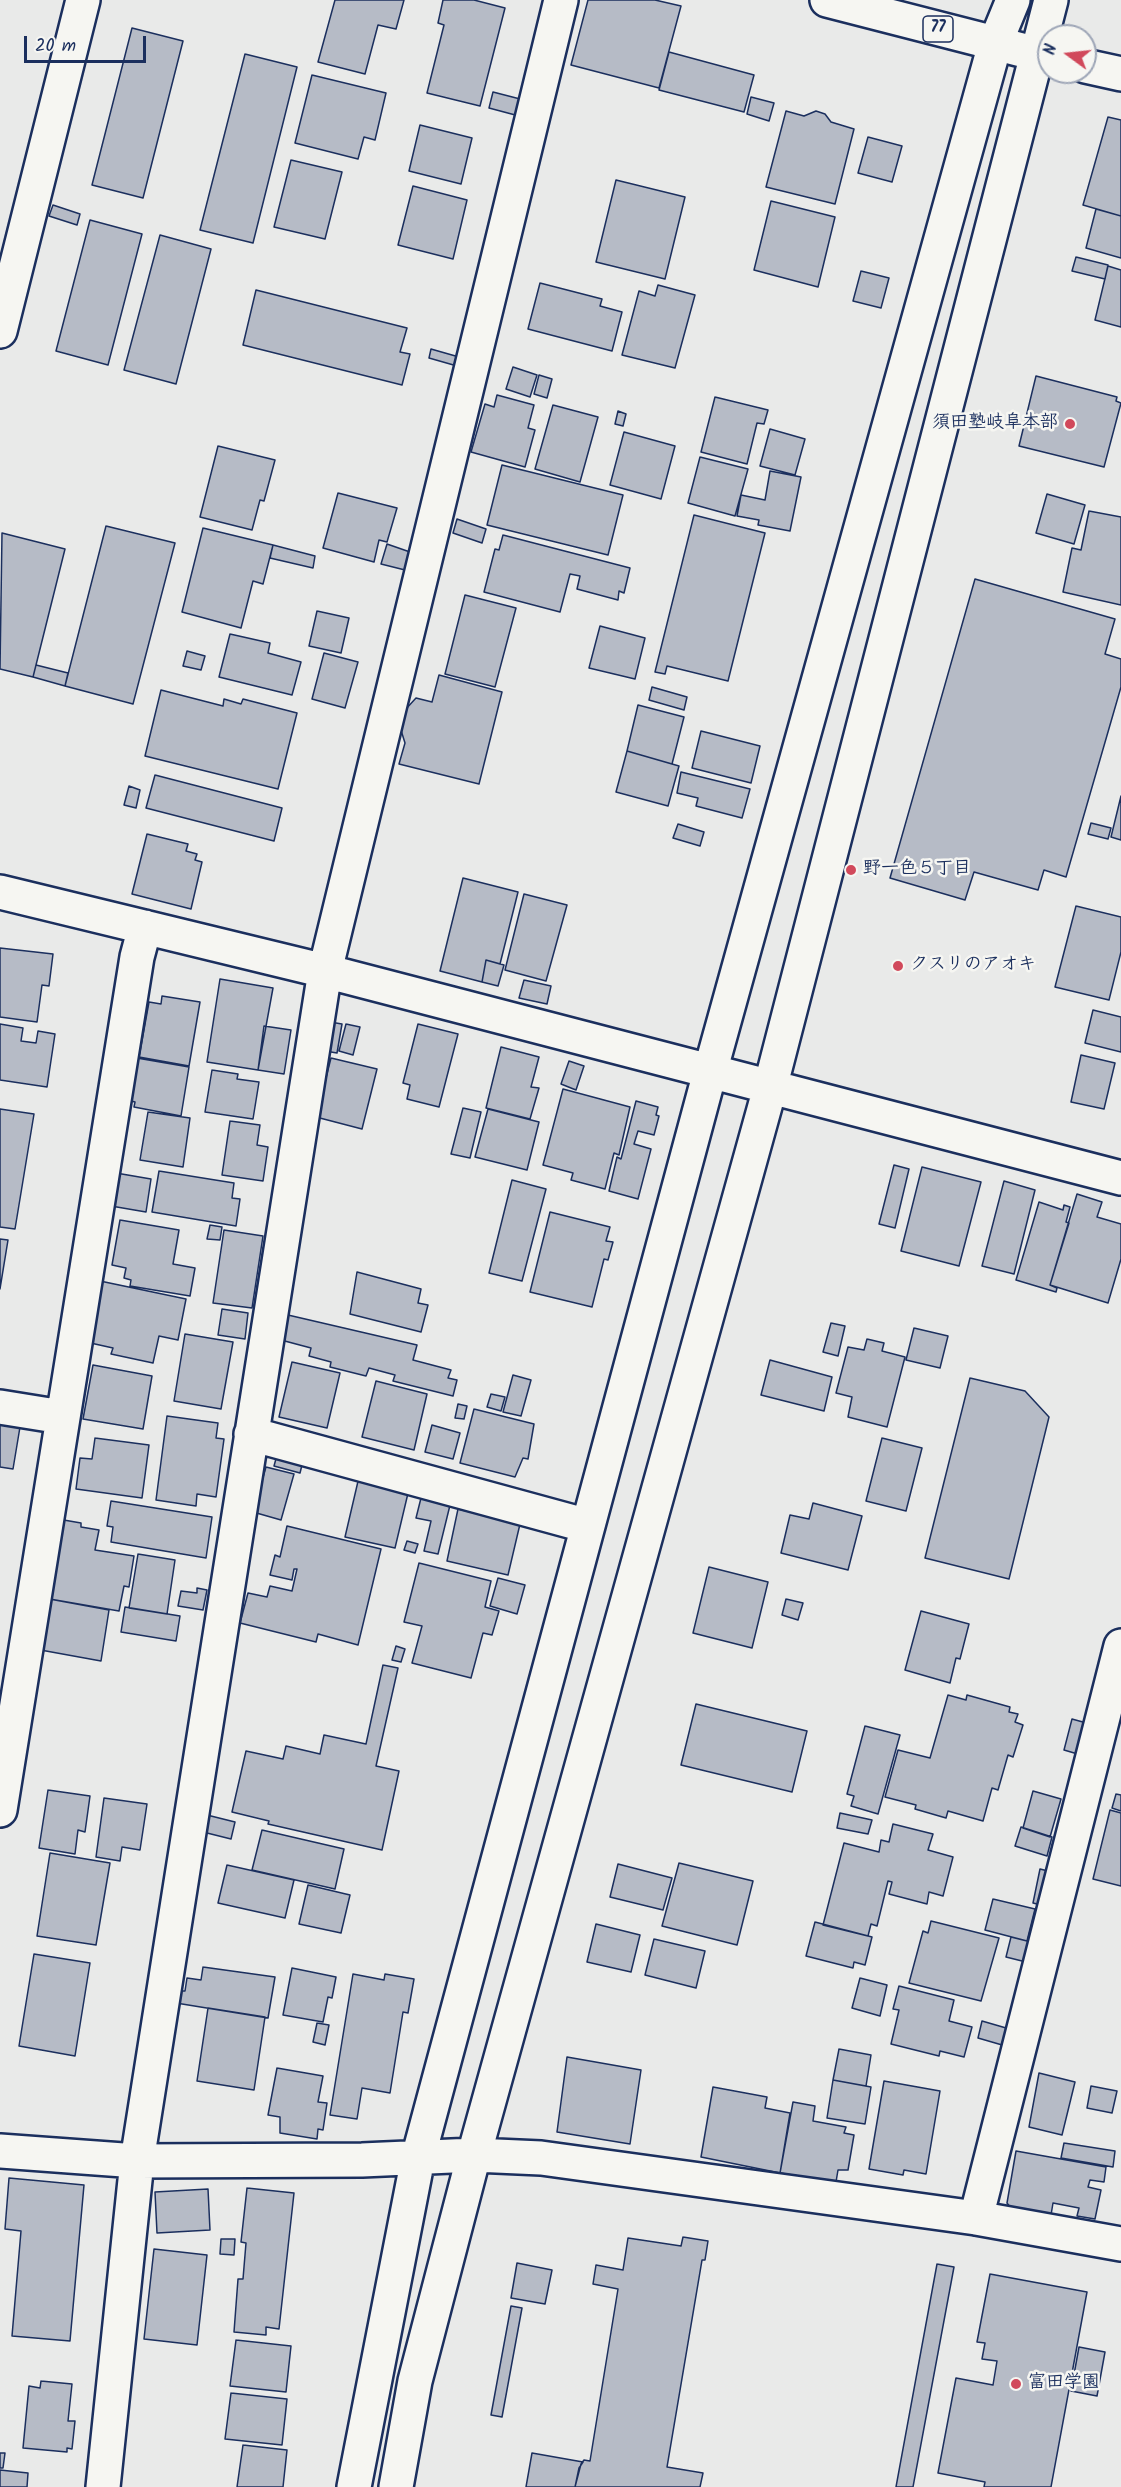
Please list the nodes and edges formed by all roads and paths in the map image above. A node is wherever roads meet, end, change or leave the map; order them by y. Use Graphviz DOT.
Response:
graph roads {
  1 [pos="84,0"];
  2 [pos="561,0"];
  3 [pos="826,0"];
  4 [pos="1013,0"];
  5 [pos="1051,0"];
  6 [pos="1048,24"];
  7 [pos="995,44"];
  8 [pos="1037,54"];
  9 [pos="1097,69"];
  10 [pos="1121,74"];
  11 [pos="1037,79"];
  12 [pos="0,332"];
  13 [pos="0,892"];
  14 [pos="145,927"];
  15 [pos="325,971"];
  16 [pos="710,1072"];
  17 [pos="770,1088"];
  18 [pos="1121,1178"];
  19 [pos="0,1407"];
  20 [pos="62,1418"];
  21 [pos="250,1434"];
  22 [pos="588,1526"];
  23 [pos="1121,1646"];
  24 [pos="0,1810"];
  25 [pos="0,2151"];
  26 [pos="474,2155"];
  27 [pos="418,2158"];
  28 [pos="137,2161"];
  29 [pos="976,2218"];
  30 [pos="1121,2244"];
  31 [pos="103,2487"];
  32 [pos="354,2487"];
  33 [pos="396,2487"];
  1 -- 12 [label="street"];
  2 -- 15 [label="street"];
  3 -- 7 [label="street, 77"];
  4 -- 7 [label="street"];
  5 -- 6 [label="street"];
  7 -- 8 [label="street, 77"];
  7 -- 16 [label="street"];
  9 -- 10 [label="street"];
  11 -- 17 [label="street"];
  13 -- 14 [label="street"];
  14 -- 15 [label="street"];
  14 -- 20 [label="street"];
  15 -- 16 [label="street"];
  15 -- 21 [label="street"];
  16 -- 17 [label="street"];
  16 -- 22 [label="street"];
  17 -- 18 [label="street"];
  17 -- 26 [label="street"];
  19 -- 20 [label="street"];
  20 -- 24 [label="street"];
  21 -- 22 [label="street"];
  21 -- 28 [label="street"];
  22 -- 27 [label="street"];
  23 -- 29 [label="street"];
  25 -- 28 [label="street"];
  26 -- 27 [label="street"];
  26 -- 29 [label="street"];
  26 -- 33 [label="street"];
  27 -- 28 [label="street"];
  27 -- 32 [label="street"];
  28 -- 31 [label="street"];
  29 -- 30 [label="street"];
}
